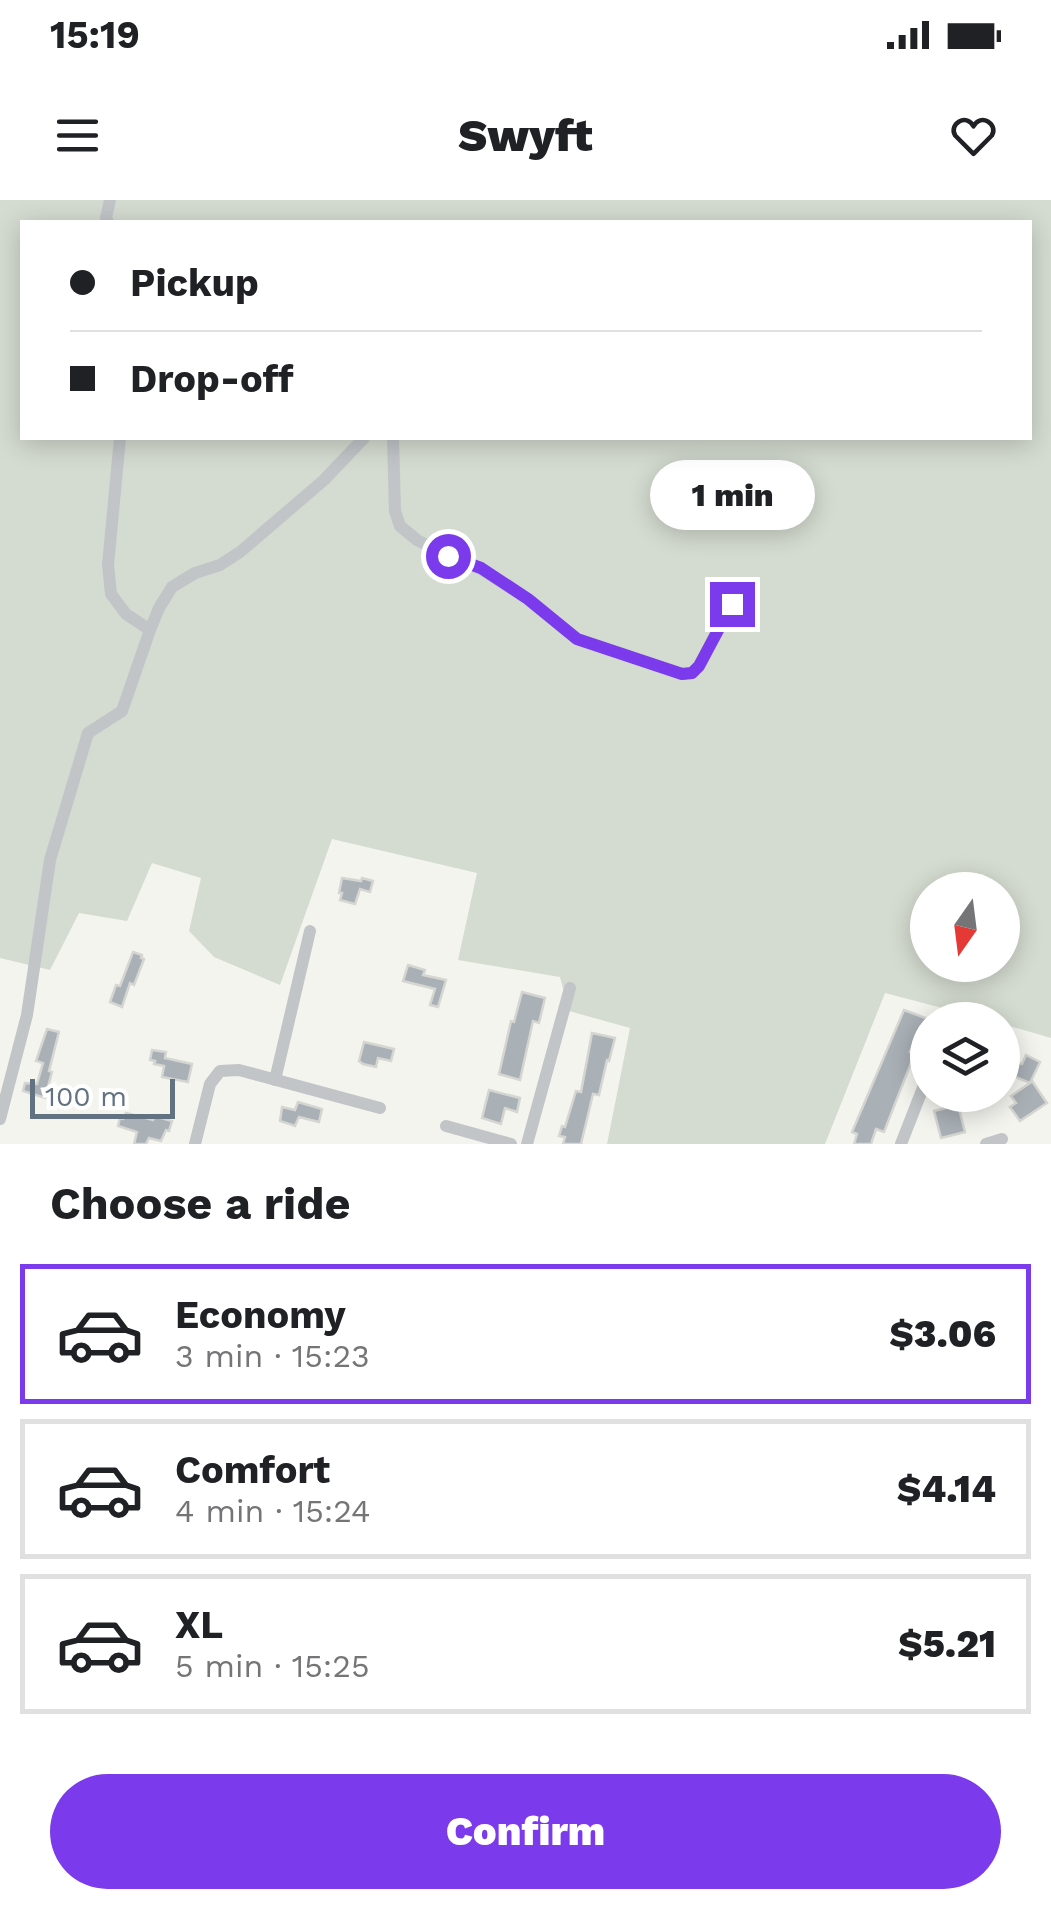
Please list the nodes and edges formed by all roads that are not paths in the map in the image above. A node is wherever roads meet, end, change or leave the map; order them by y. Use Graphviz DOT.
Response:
graph roads {
  1 [pos="120,440"];
  2 [pos="362,440"];
  3 [pos="393,440"];
  4 [pos="732,604"];
  5 [pos="150,630"];
  6 [pos="310,931"];
  7 [pos="570,988"];
  8 [pos="275,1080"];
  9 [pos="380,1108"];
  10 [pos="914,1112"];
  11 [pos="0,1118"];
  12 [pos="446,1126"];
  13 [pos="1002,1139"];
  14 [pos="195,1144"];
  15 [pos="511,1144"];
  16 [pos="526,1144"];
  17 [pos="901,1144"];
  18 [pos="986,1144"];
  1 -- 5 [label="street"];
  2 -- 5 [label="street"];
  3 -- 4 [label="street"];
  5 -- 11 [label="street"];
  6 -- 8 [label="street"];
  7 -- 16 [label="street"];
  8 -- 9 [label="street"];
  8 -- 14 [label="street"];
  10 -- 17 [label="street"];
  12 -- 15 [label="street"];
  13 -- 18 [label="street"];
}
